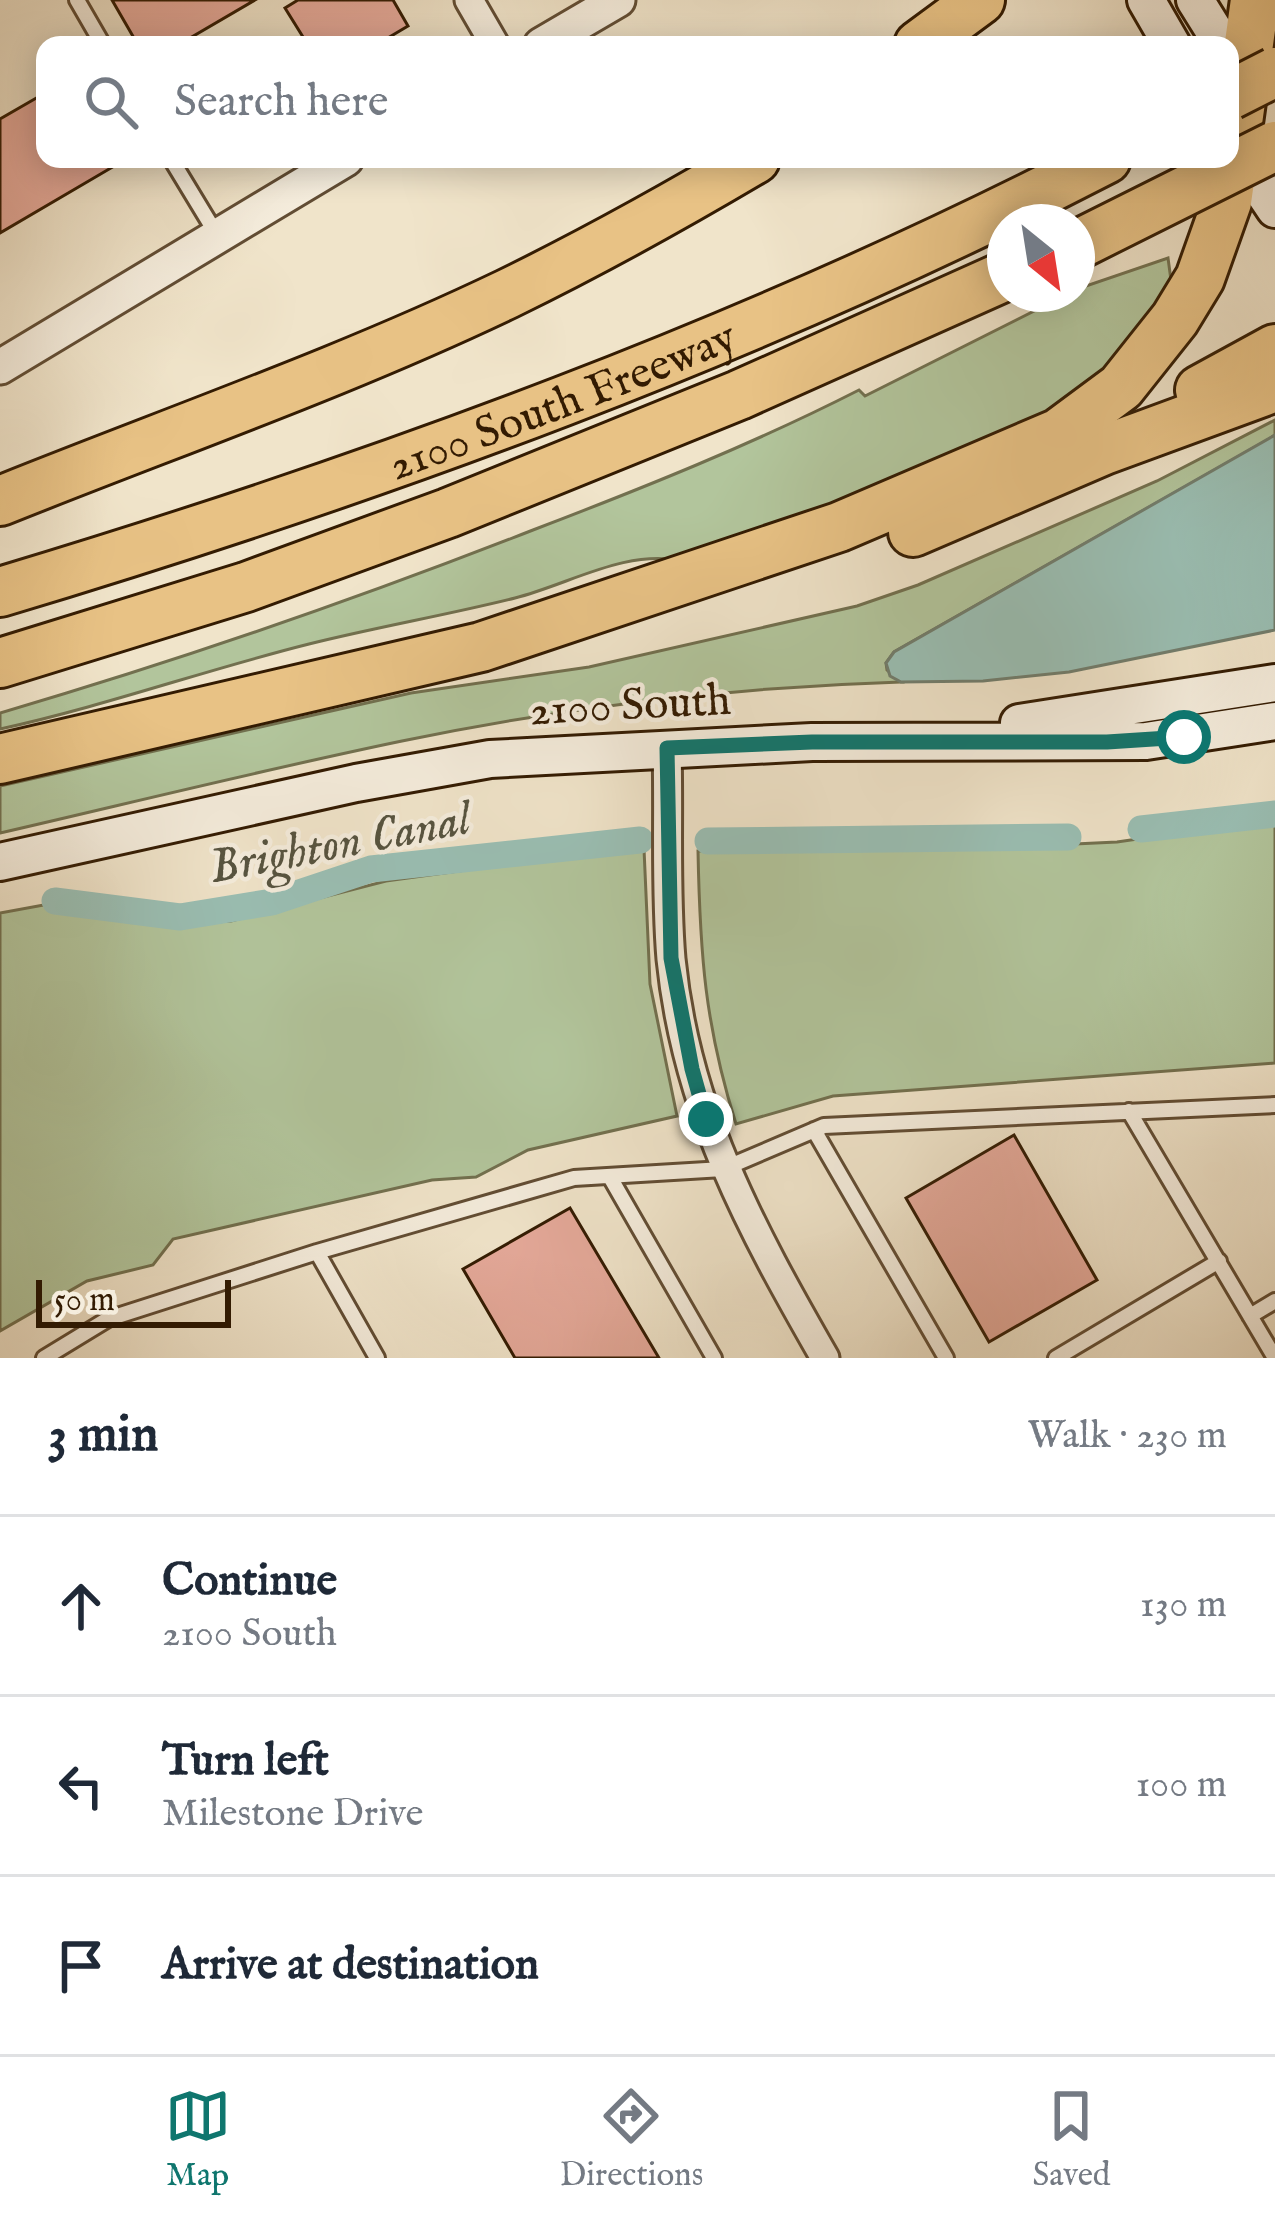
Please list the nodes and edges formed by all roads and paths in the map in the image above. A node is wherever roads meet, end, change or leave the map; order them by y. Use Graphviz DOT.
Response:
graph roads {
  1 [pos="76,0"];
  2 [pos="469,0"];
  3 [pos="618,0"];
  4 [pos="980,0"];
  5 [pos="1146,0"];
  6 [pos="1195,0"];
  7 [pos="1255,0"];
  8 [pos="98,36"];
  9 [pos="490,36"];
  10 [pos="556,36"];
  11 [pos="931,36"];
  12 [pos="1167,36"];
  13 [pos="1212,36"];
  14 [pos="1247,108"];
  15 [pos="1239,143"];
  16 [pos="177,168"];
  17 [pos="331,168"];
  18 [pos="739,168"];
  19 [pos="1089,168"];
  20 [pos="1173,168"];
  21 [pos="1233,168"];
  22 [pos="1275,209"];
  23 [pos="1095,231"];
  24 [pos="217,235"];
  25 [pos="987,283"];
  26 [pos="1275,349"];
  27 [pos="1,363"];
  28 [pos="1275,387"];
  29 [pos="1104,450"];
  30 [pos="0,501"];
  31 [pos="0,592"];
  32 [pos="481,647"];
  33 [pos="0,663"];
  34 [pos="1275,683"];
  35 [pos="1275,721"];
  36 [pos="812,742"];
  37 [pos="667,748"];
  38 [pos="0,759"];
  39 [pos="0,862"];
  40 [pos="1275,1105"];
  41 [pos="1129,1112"];
  42 [pos="814,1130"];
  43 [pos="723,1168"];
  44 [pos="610,1177"];
  45 [pos="317,1252"];
  46 [pos="1219,1261"];
  47 [pos="1275,1301"];
  48 [pos="1250,1316"];
  49 [pos="44,1358"];
  50 [pos="377,1358"];
  51 [pos="714,1358"];
  52 [pos="825,1358"];
  53 [pos="946,1358"];
  54 [pos="1057,1358"];
  55 [pos="1275,1358"];
  1 -- 8 [label="lane"];
  2 -- 9 [label="street"];
  3 -- 10 [label="street"];
  4 -- 11 [label="highway"];
  5 -- 12 [label="main road"];
  6 -- 13 [label="main road"];
  7 -- 14 [label="highway"];
  14 -- 15 [label="highway"];
  14 -- 22 [label="main road"];
  16 -- 24 [label="lane"];
  17 -- 24 [label="street"];
  18 -- 30 [label="highway"];
  19 -- 31 [label="highway, 2100 South Freeway"];
  20 -- 23 [label="highway, bridge"];
  21 -- 32 [label="highway"];
  24 -- 27 [label="street"];
  25 -- 33 [label="highway, 2100 South Freeway"];
  26 -- 29 [label="highway"];
  28 -- 29 [label="highway"];
  29 -- 32 [label="highway"];
  32 -- 38 [label="highway"];
  34 -- 36 [label="main road"];
  35 -- 36 [label="main road, 2100 South"];
  36 -- 37 [label="main road, 2100 South"];
  37 -- 39 [label="main road, 2100 South"];
  37 -- 43 [label="street"];
  40 -- 41 [label="lane"];
  41 -- 42 [label="lane"];
  41 -- 46 [label="lane"];
  42 -- 43 [label="lane"];
  42 -- 53 [label="lane"];
  43 -- 44 [label="lane"];
  43 -- 52 [label="street"];
  44 -- 45 [label="lane"];
  44 -- 51 [label="lane"];
  45 -- 49 [label="lane"];
  45 -- 50 [label="lane"];
  46 -- 48 [label="lane"];
  46 -- 54 [label="lane"];
  47 -- 48 [label="lane"];
  48 -- 55 [label="lane"];
}
